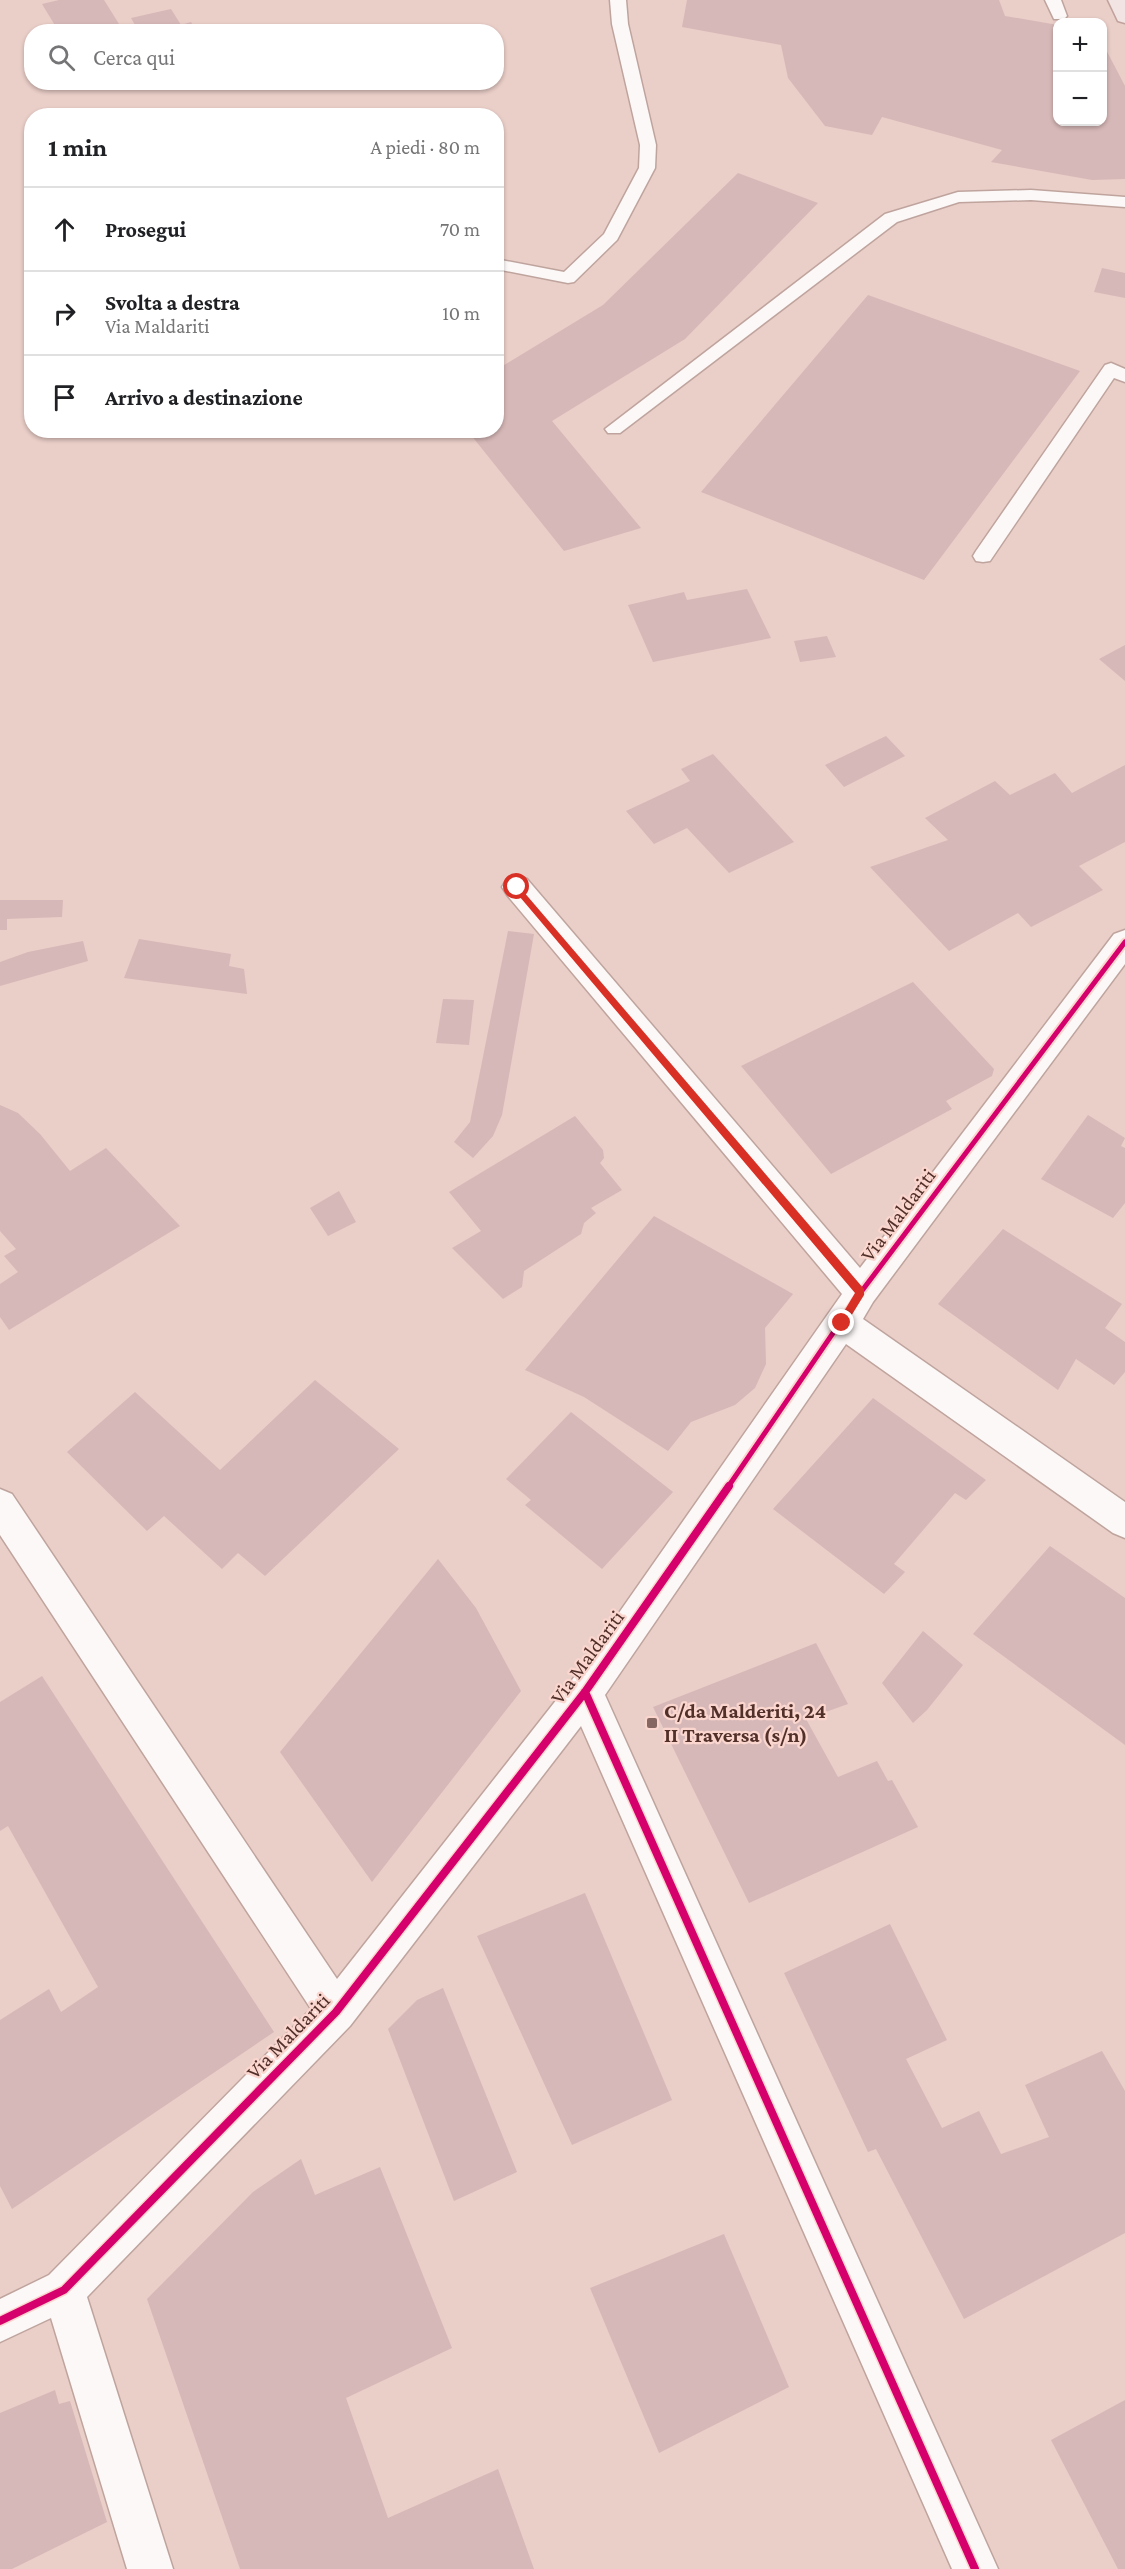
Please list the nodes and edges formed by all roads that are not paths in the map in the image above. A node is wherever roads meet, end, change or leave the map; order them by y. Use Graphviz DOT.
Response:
graph roads {
  1 [pos="618,0"];
  2 [pos="1053,0"];
  3 [pos="1118,0"];
  4 [pos="1059,16"];
  5 [pos="1125,17"];
  6 [pos="1125,202"];
  7 [pos="504,266"];
  8 [pos="1125,376"];
  9 [pos="614,429"];
  10 [pos="982,556"];
  11 [pos="517,887"];
  12 [pos="1125,942"];
  13 [pos="861,1292"];
  14 [pos="842,1323"];
  15 [pos="0,1505"];
  16 [pos="1125,1522"];
  17 [pos="585,1692"];
  18 [pos="336,2012"];
  19 [pos="64,2290"];
  20 [pos="0,2321"];
  21 [pos="150,2569"];
  22 [pos="975,2569"];
  1 -- 7 [label="lane"];
  2 -- 4 [label="lane"];
  3 -- 5 [label="main road"];
  6 -- 9 [label="lane"];
  8 -- 10 [label="lane"];
  11 -- 13 [label="street"];
  12 -- 13 [label="street, Via Maldariti"];
  13 -- 14 [label="street, Via Maldariti"];
  14 -- 16 [label="street"];
  14 -- 17 [label="street, Via Maldariti"];
  15 -- 18 [label="street"];
  17 -- 18 [label="street, Via Maldariti"];
  17 -- 22 [label="street"];
  18 -- 19 [label="street, Via Maldariti"];
  19 -- 20 [label="street, Via Maldariti"];
  19 -- 21 [label="street"];
}
